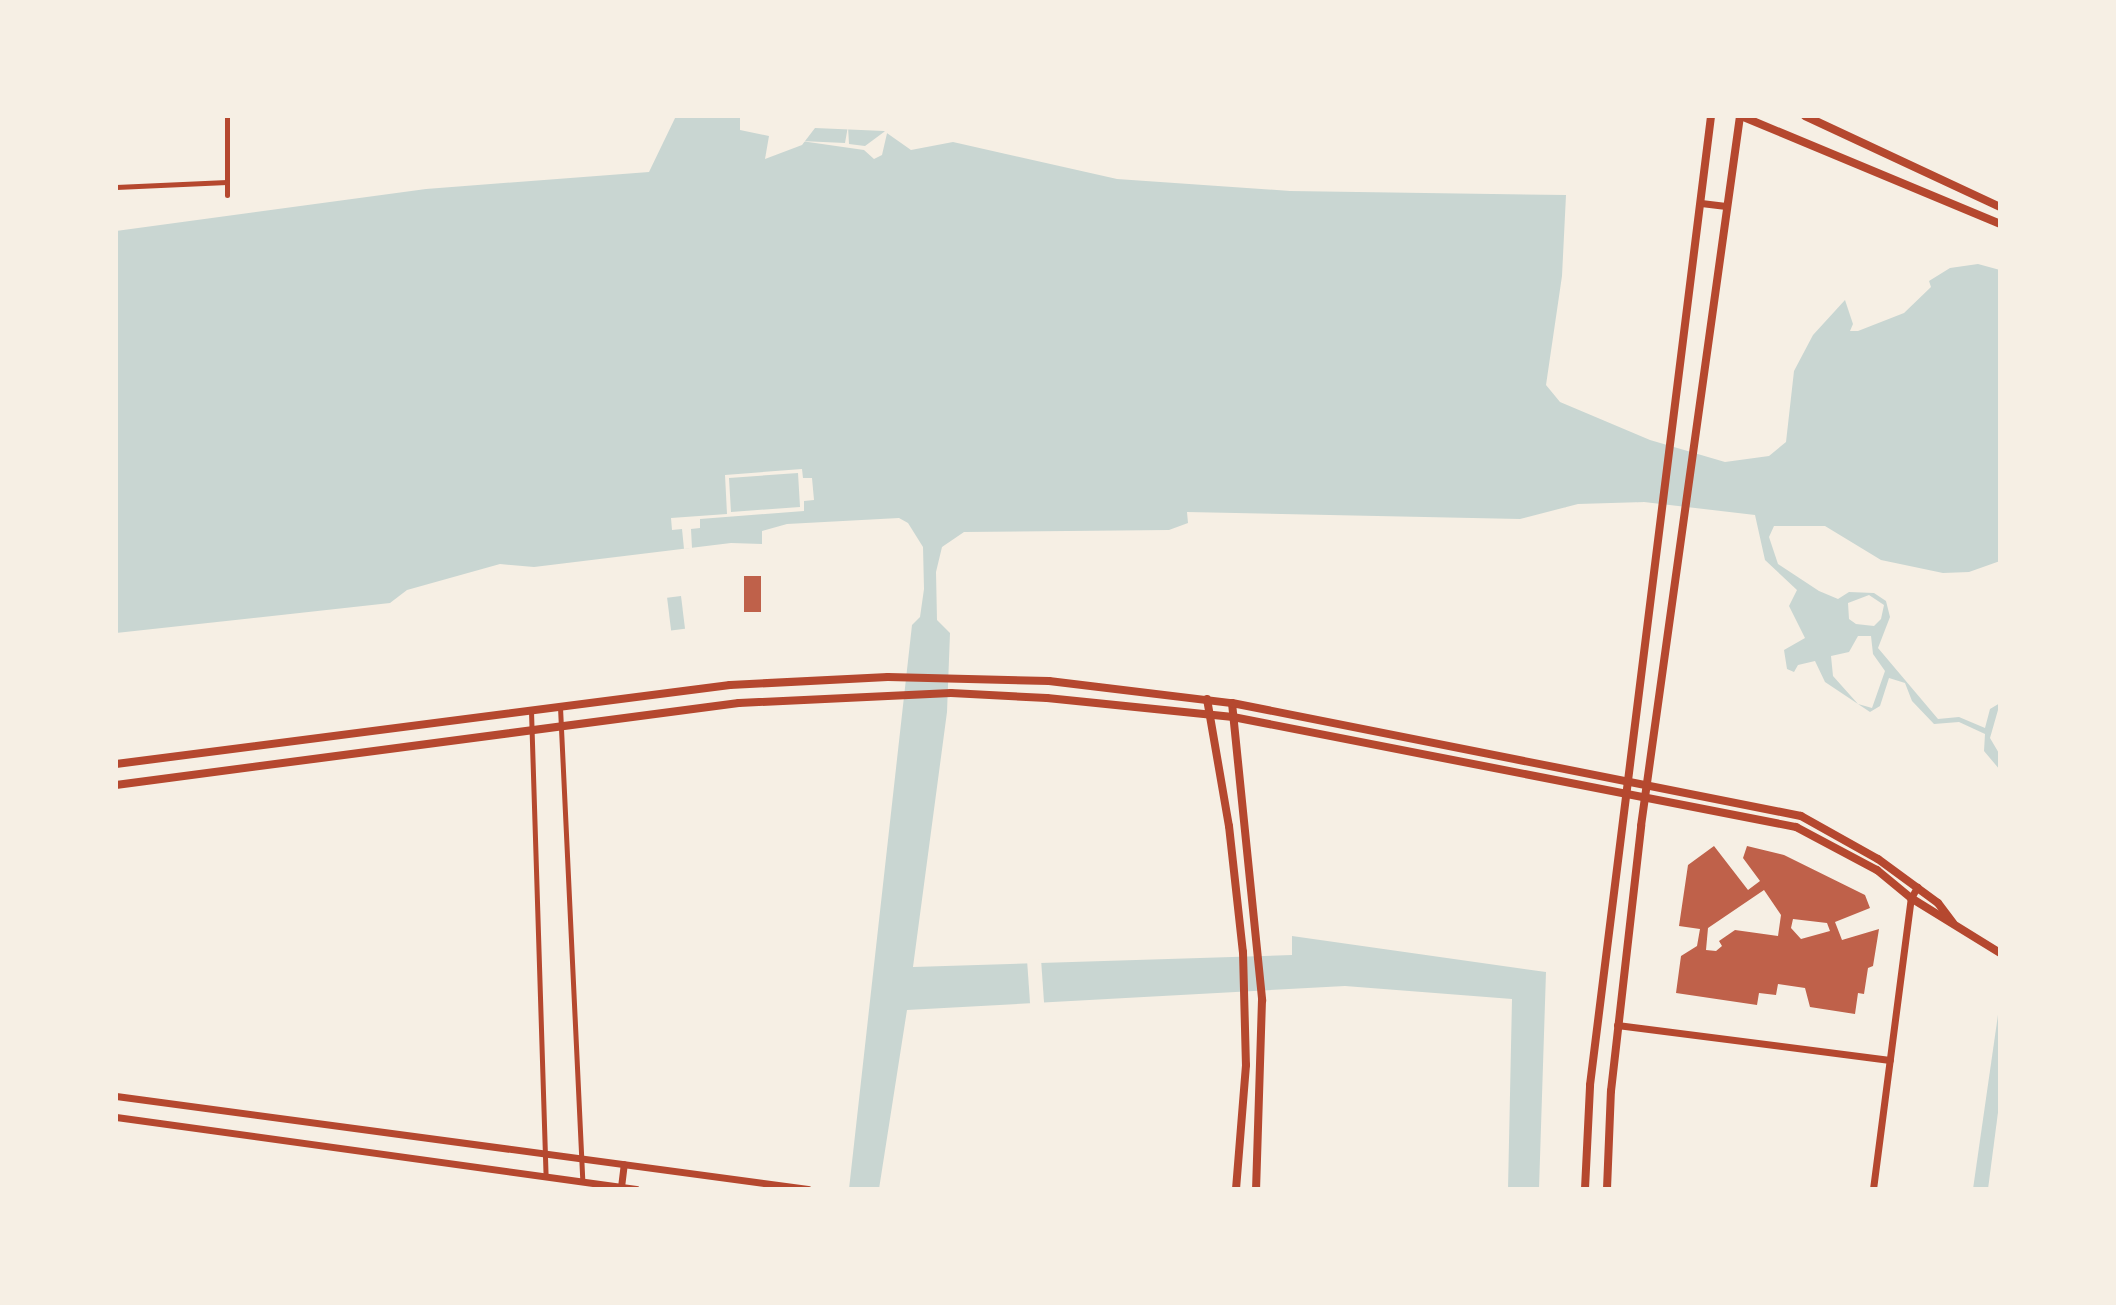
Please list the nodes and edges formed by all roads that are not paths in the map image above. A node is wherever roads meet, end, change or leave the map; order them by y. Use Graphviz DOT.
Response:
graph roads {
  1 [pos="227,116"];
  2 [pos="1711,116"];
  3 [pos="1741,116"];
  4 [pos="1805,116"];
  5 [pos="227,182"];
  6 [pos="116,187"];
  7 [pos="227,195"];
  8 [pos="1701,203"];
  9 [pos="1726,206"];
  10 [pos="2000,207"];
  11 [pos="2000,224"];
  12 [pos="1207,699"];
  13 [pos="1232,703"];
  14 [pos="560,707"];
  15 [pos="531,710"];
  16 [pos="1210,714"];
  17 [pos="1300,716"];
  18 [pos="1233,717"];
  19 [pos="561,725"];
  20 [pos="1290,728"];
  21 [pos="532,729"];
  22 [pos="116,764"];
  23 [pos="1629,782"];
  24 [pos="116,785"];
  25 [pos="1646,787"];
  26 [pos="1627,796"];
  27 [pos="1645,800"];
  28 [pos="1917,887"];
  29 [pos="1911,898"];
  30 [pos="1956,928"];
  31 [pos="2000,953"];
  32 [pos="1617,1025"];
  33 [pos="1890,1060"];
  34 [pos="116,1096"];
  35 [pos="116,1117"];
  36 [pos="545,1154"];
  37 [pos="581,1159"];
  38 [pos="624,1164"];
  39 [pos="546,1176"];
  40 [pos="582,1181"];
  41 [pos="621,1187"];
  42 [pos="636,1189"];
  43 [pos="808,1189"];
  44 [pos="1236,1189"];
  45 [pos="1256,1189"];
  46 [pos="1585,1189"];
  47 [pos="1607,1189"];
  48 [pos="1873,1189"];
  1 -- 5 [label="street"];
  2 -- 8 [label="main road"];
  3 -- 9 [label="main road"];
  3 -- 11 [label="main road"];
  4 -- 10 [label="main road"];
  5 -- 6 [label="street"];
  5 -- 7 [label="street"];
  8 -- 9 [label="street"];
  8 -- 23 [label="main road"];
  9 -- 25 [label="main road"];
  12 -- 13 [label="main road"];
  12 -- 14 [label="main road"];
  12 -- 16 [label="main road"];
  13 -- 17 [label="main road"];
  13 -- 18 [label="main road"];
  14 -- 15 [label="main road"];
  14 -- 19 [label="street"];
  15 -- 21 [label="street"];
  15 -- 22 [label="main road"];
  16 -- 18 [label="main road"];
  16 -- 19 [label="main road"];
  16 -- 44 [label="main road"];
  17 -- 20 [label="street"];
  17 -- 23 [label="main road"];
  18 -- 20 [label="main road"];
  18 -- 45 [label="main road"];
  19 -- 21 [label="main road"];
  19 -- 37 [label="street"];
  20 -- 26 [label="main road"];
  21 -- 24 [label="main road"];
  21 -- 36 [label="street"];
  23 -- 25 [label="main road"];
  23 -- 26 [label="main road"];
  25 -- 27 [label="main road"];
  25 -- 28 [label="main road"];
  26 -- 27 [label="main road"];
  26 -- 46 [label="main road"];
  27 -- 29 [label="main road"];
  27 -- 32 [label="main road"];
  28 -- 29 [label="street"];
  28 -- 30 [label="main road"];
  29 -- 30 [label="main road"];
  29 -- 33 [label="street"];
  30 -- 31 [label="main road"];
  32 -- 33 [label="street"];
  32 -- 47 [label="main road"];
  33 -- 48 [label="street"];
  34 -- 36 [label="street"];
  35 -- 39 [label="street"];
  36 -- 37 [label="street"];
  36 -- 39 [label="street"];
  37 -- 38 [label="street"];
  37 -- 40 [label="street"];
  38 -- 41 [label="street"];
  38 -- 43 [label="street"];
  39 -- 40 [label="street"];
  40 -- 41 [label="street"];
  41 -- 42 [label="street"];
}
